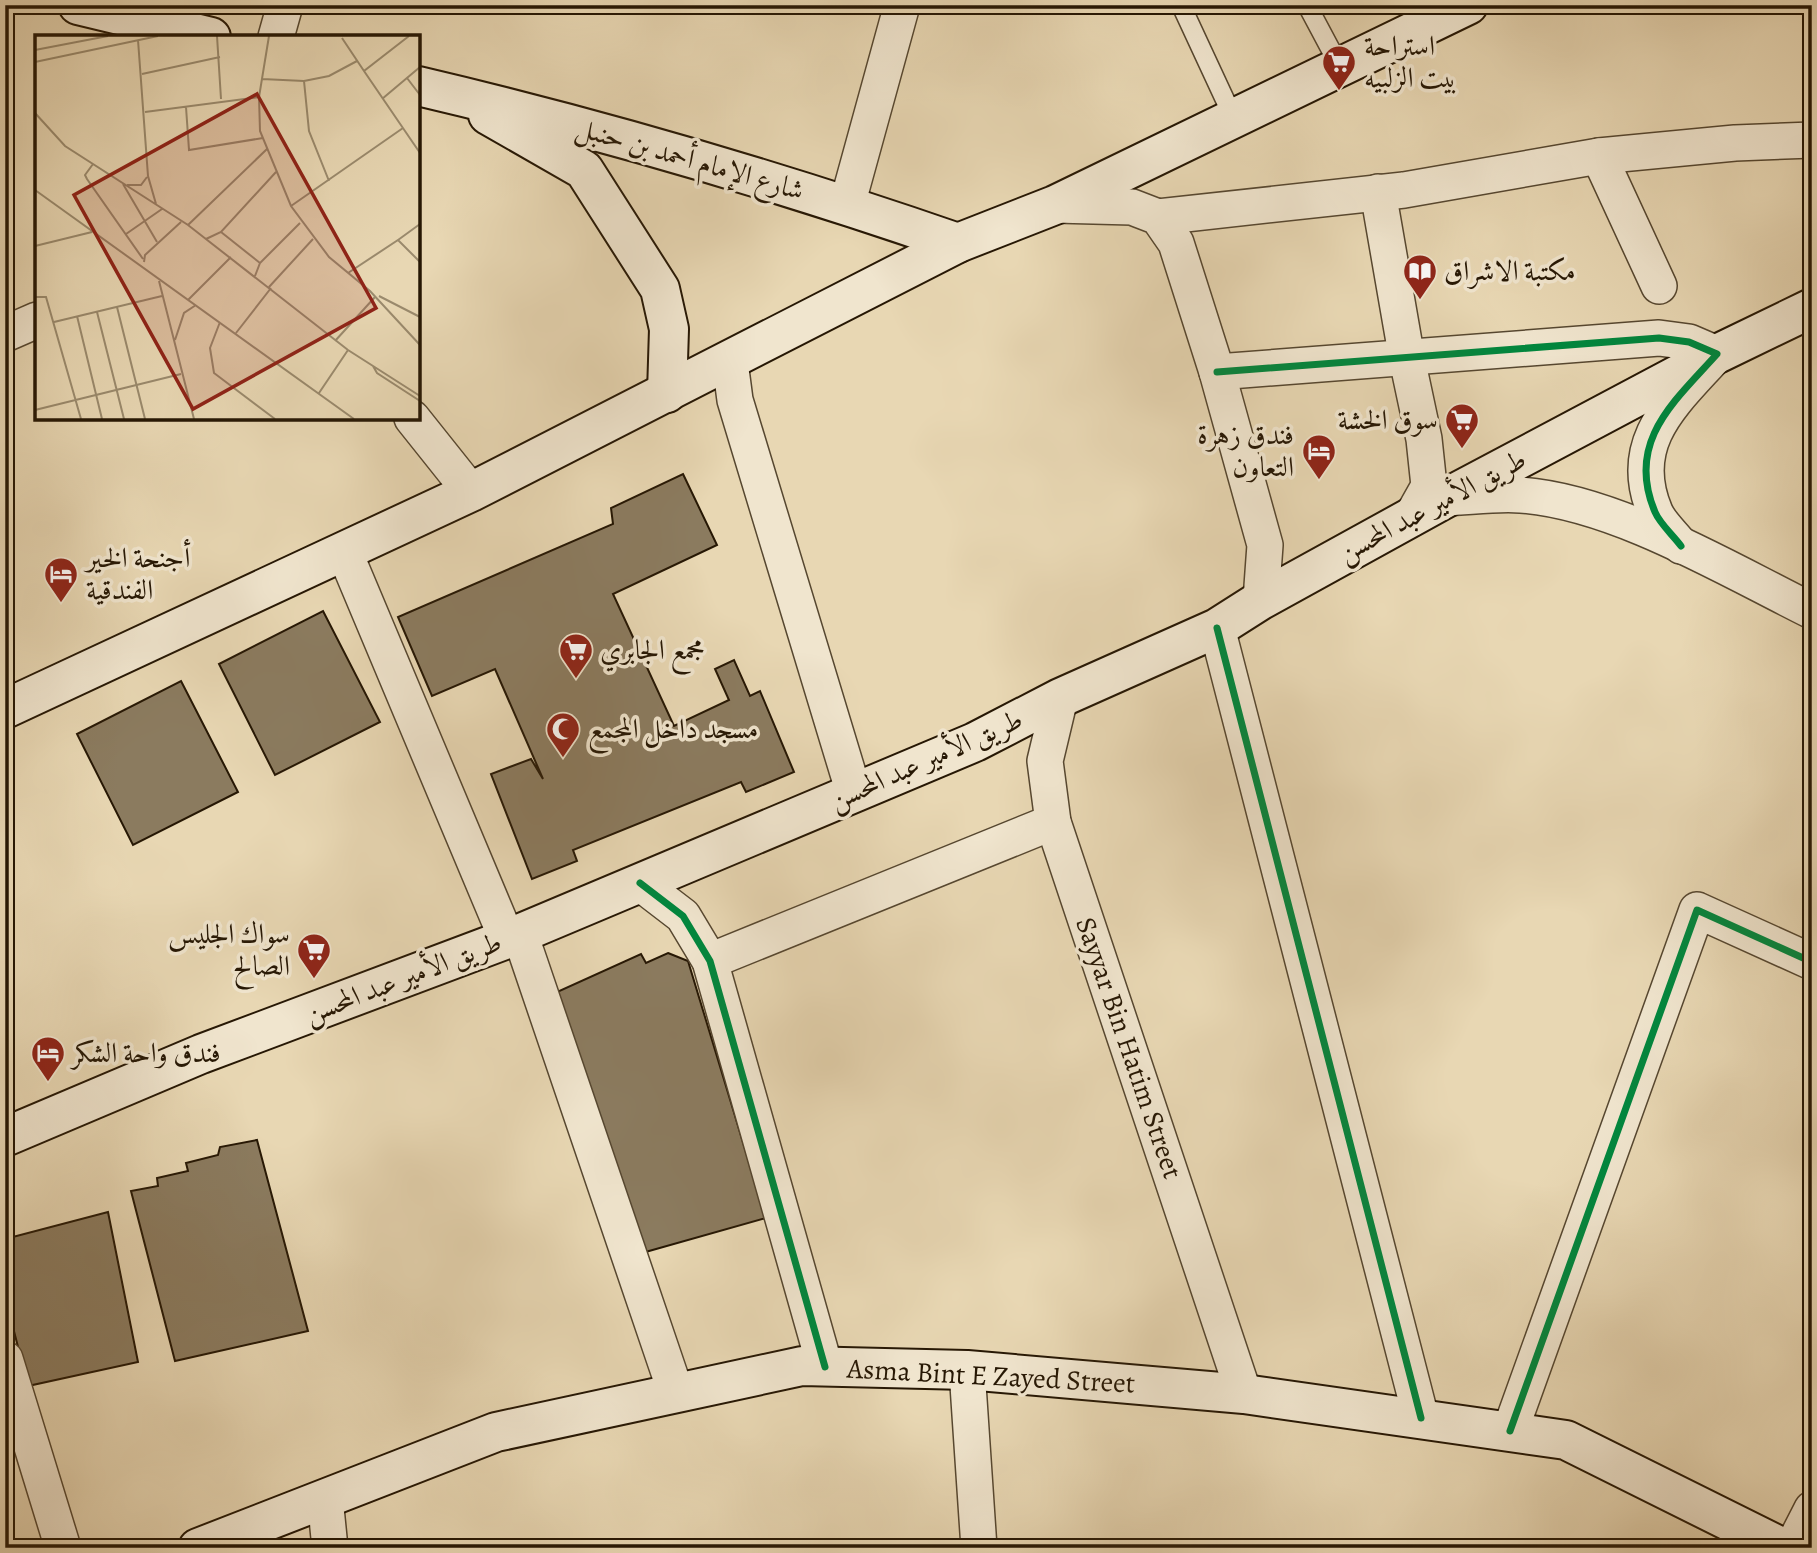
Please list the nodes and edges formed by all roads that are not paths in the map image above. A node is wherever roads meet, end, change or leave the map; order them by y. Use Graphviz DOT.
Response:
graph roads {
  1 [pos="78,5"];
  2 [pos="285,5"];
  3 [pos="902,5"];
  4 [pos="1181,5"];
  5 [pos="1307,5"];
  6 [pos="1468,5"];
  7 [pos="203,35"];
  8 [pos="277,35"];
  9 [pos="1340,67"];
  10 [pos="434,90"];
  11 [pos="1233,117"];
  12 [pos="1812,140"];
  13 [pos="1599,156"];
  14 [pos="1378,192"];
  15 [pos="847,205"];
  16 [pos="1055,205"];
  17 [pos="1158,217"];
  18 [pos="958,243"];
  19 [pos="1659,286"];
  20 [pos="1812,308"];
  21 [pos="35,321"];
  22 [pos="5,334"];
  23 [pos="1717,354"];
  24 [pos="1407,359"];
  25 [pos="730,362"];
  26 [pos="1217,372"];
  27 [pos="667,393"];
  28 [pos="414,420"];
  29 [pos="471,492"];
  30 [pos="1447,498"];
  31 [pos="1411,517"];
  32 [pos="1681,546"];
  33 [pos="344,551"];
  34 [pos="1261,600"];
  35 [pos="1812,611"];
  36 [pos="1217,628"];
  37 [pos="1060,698"];
  38 [pos="5,709"];
  39 [pos="854,793"];
  40 [pos="1053,822"];
  41 [pos="640,883"];
  42 [pos="514,936"];
  43 [pos="710,961"];
  44 [pos="1812,962"];
  45 [pos="5,1137"];
  46 [pos="5,1359"];
  47 [pos="825,1367"];
  48 [pos="967,1370"];
  49 [pos="676,1393"];
  50 [pos="1244,1394"];
  51 [pos="1421,1418"];
  52 [pos="1510,1431"];
  53 [pos="326,1498"];
  54 [pos="1812,1509"];
  55 [pos="63,1548"];
  56 [pos="198,1548"];
  57 [pos="330,1548"];
  58 [pos="979,1548"];
  59 [pos="1783,1548"];
  60 [pos="1792,1548"];
  1 -- 7 [label="main road"];
  2 -- 8 [label="street"];
  3 -- 15 [label="street"];
  4 -- 11 [label="lane"];
  5 -- 9 [label="lane"];
  6 -- 9 [label="main road"];
  9 -- 11 [label="main road"];
  10 -- 15 [label="main road, شارع الإمام أحمد بن حنبل"];
  10 -- 27 [label="main road"];
  11 -- 16 [label="main road"];
  12 -- 13 [label="street"];
  13 -- 14 [label="street"];
  13 -- 19 [label="street"];
  14 -- 17 [label="street"];
  14 -- 24 [label="street"];
  15 -- 18 [label="main road, شارع الإمام أحمد بن حنبل"];
  16 -- 17 [label="street"];
  16 -- 18 [label="main road"];
  17 -- 26 [label="street"];
  18 -- 25 [label="main road"];
  20 -- 23 [label="main road, طريق الأمير عبد المحسن"];
  21 -- 22 [label="street"];
  23 -- 24 [label="street"];
  23 -- 30 [label="main road, طريق الأمير عبد المحسن"];
  23 -- 32 [label="street"];
  24 -- 26 [label="street"];
  24 -- 31 [label="street"];
  25 -- 27 [label="main road"];
  25 -- 39 [label="street"];
  26 -- 34 [label="street"];
  27 -- 29 [label="main road"];
  28 -- 29 [label="street"];
  29 -- 33 [label="main road"];
  30 -- 31 [label="main road, طريق الأمير عبد المحسن"];
  30 -- 32 [label="street"];
  31 -- 34 [label="main road, طريق الأمير عبد المحسن"];
  32 -- 35 [label="street"];
  33 -- 38 [label="main road"];
  33 -- 42 [label="street"];
  34 -- 36 [label="main road, طريق الأمير عبد المحسن"];
  36 -- 37 [label="main road, طريق الأمير عبد المحسن"];
  36 -- 51 [label="street"];
  37 -- 39 [label="main road, طريق الأمير عبد المحسن"];
  37 -- 40 [label="street, Sayyar Bin Hatim Street"];
  39 -- 41 [label="main road, طريق الأمير عبد المحسن"];
  40 -- 43 [label="street"];
  40 -- 50 [label="street, Sayyar Bin Hatim Street"];
  41 -- 42 [label="main road, طريق الأمير عبد المحسن"];
  41 -- 43 [label="street"];
  42 -- 45 [label="main road, طريق الأمير عبد المحسن"];
  42 -- 49 [label="street"];
  43 -- 47 [label="street"];
  44 -- 52 [label="street"];
  46 -- 55 [label="street"];
  47 -- 48 [label="main road, Asma Bint E Zayed Street"];
  47 -- 49 [label="main road, Asma Bint E Zayed Street"];
  48 -- 50 [label="main road, Asma Bint E Zayed Street"];
  48 -- 58 [label="street"];
  49 -- 53 [label="main road, Asma Bint E Zayed Street"];
  50 -- 51 [label="main road, Asma Bint E Zayed Street"];
  51 -- 52 [label="main road, Asma Bint E Zayed Street"];
  52 -- 59 [label="main road, Asma Bint E Zayed Street"];
  53 -- 56 [label="main road, Asma Bint E Zayed Street"];
  53 -- 57 [label="street"];
  54 -- 60 [label="street"];
}
